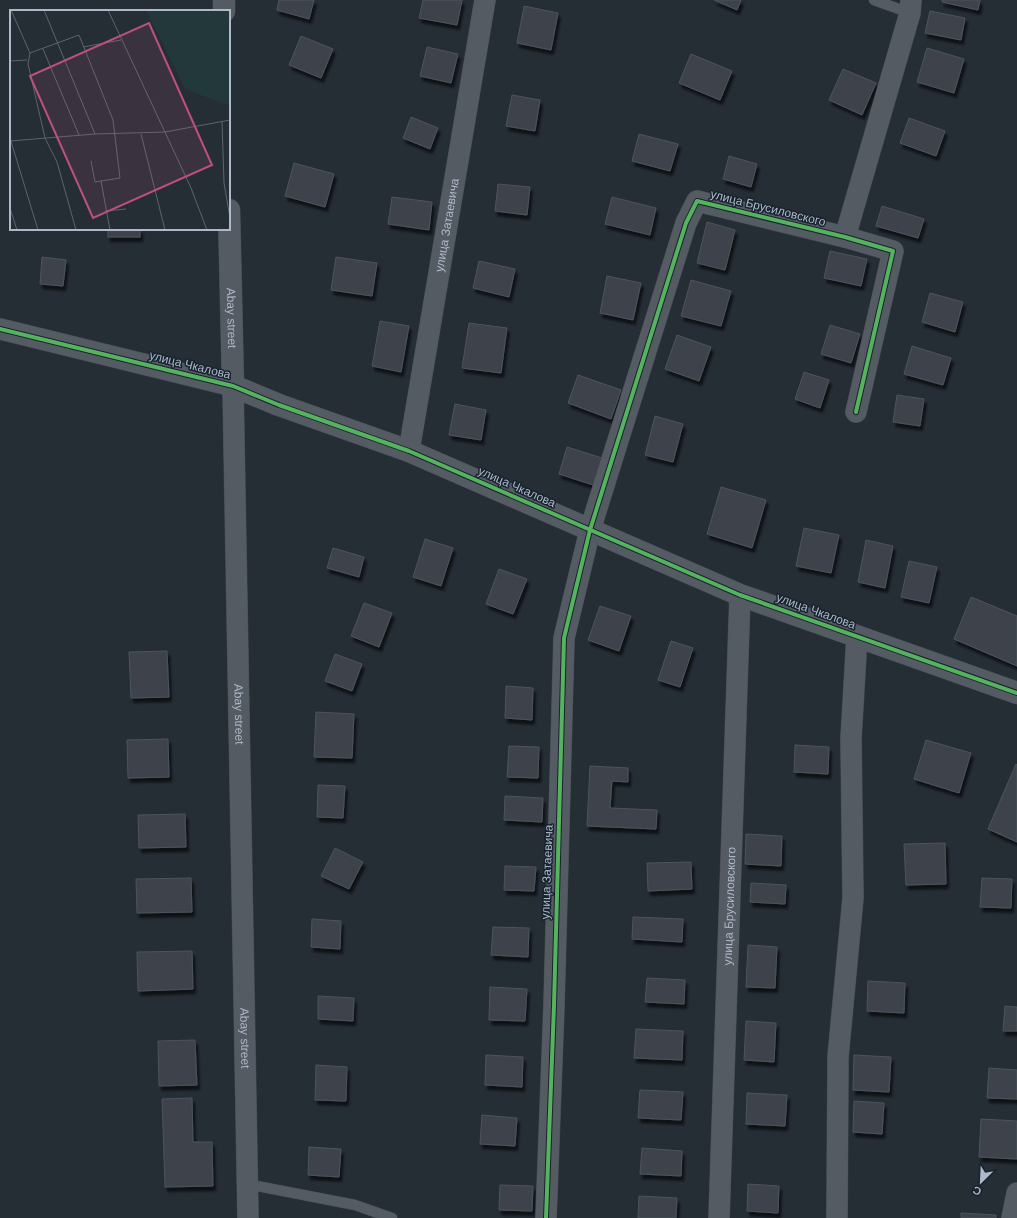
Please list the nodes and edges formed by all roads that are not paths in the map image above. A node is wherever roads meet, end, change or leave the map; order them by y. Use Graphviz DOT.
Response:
graph roads {
  1 [pos="485,0"];
  2 [pos="874,0"];
  3 [pos="910,6"];
  4 [pos="229,230"];
  5 [pos="845,237"];
  6 [pos="0,329"];
  7 [pos="233,386"];
  8 [pos="856,412"];
  9 [pos="409,451"];
  10 [pos="590,530"];
  11 [pos="740,595"];
  12 [pos="857,636"];
  13 [pos="1017,693"];
  14 [pos="248,1184"];
  15 [pos="1017,1193"];
  16 [pos="248,1218"];
  17 [pos="392,1218"];
  18 [pos="546,1218"];
  19 [pos="719,1218"];
  20 [pos="837,1218"];
  21 [pos="1012,1218"];
  1 -- 9 [label="street, улица Затаевича"];
  2 -- 3 [label="lane"];
  3 -- 5 [label="street"];
  4 -- 7 [label="street, Abay street"];
  5 -- 8 [label="street, улица Брусиловского"];
  5 -- 10 [label="street, улица Брусиловского"];
  6 -- 7 [label="street, улица Чкалова"];
  7 -- 9 [label="street, улица Чкалова"];
  7 -- 14 [label="street, Abay street"];
  9 -- 10 [label="street, улица Чкалова"];
  10 -- 11 [label="street, улица Чкалова"];
  10 -- 18 [label="street, улица Затаевича"];
  11 -- 12 [label="street, улица Чкалова"];
  11 -- 19 [label="street, улица Брусиловского"];
  12 -- 13 [label="street, улица Чкалова"];
  12 -- 20 [label="street"];
  14 -- 16 [label="street, Abay street"];
  14 -- 17 [label="lane"];
  15 -- 21 [label="street"];
}
